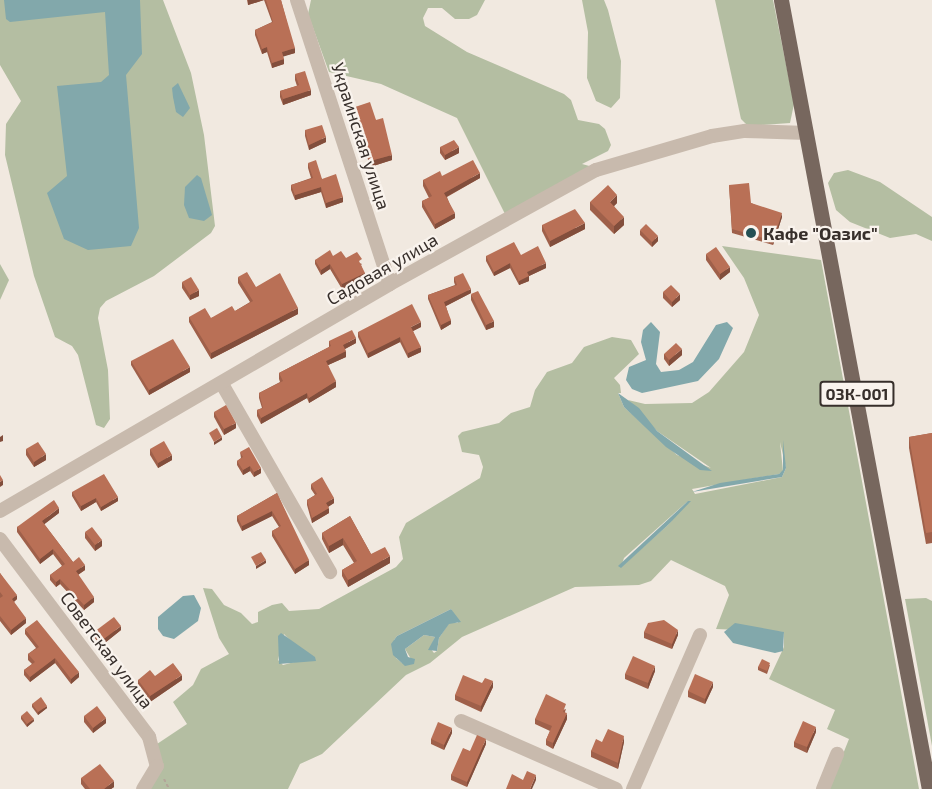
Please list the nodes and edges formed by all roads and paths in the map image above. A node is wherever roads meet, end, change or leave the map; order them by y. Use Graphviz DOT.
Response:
graph roads {
  1 [pos="297,0"];
  2 [pos="782,0"];
  3 [pos="807,133"];
  4 [pos="390,284"];
  5 [pos="222,384"];
  6 [pos="0,511"];
  7 [pos="0,539"];
  8 [pos="330,572"];
  9 [pos="700,635"];
  10 [pos="461,721"];
  11 [pos="837,754"];
  12 [pos="143,789"];
  13 [pos="616,789"];
  14 [pos="633,789"];
  15 [pos="823,789"];
  16 [pos="929,789"];
  1 -- 4 [label="street, Украинская улица"];
  2 -- 3 [label="main road, 03К-001"];
  3 -- 4 [label="street, Садовая улица"];
  3 -- 16 [label="main road, 03К-001"];
  4 -- 5 [label="street, Садовая улица"];
  5 -- 6 [label="street, Садовая улица"];
  5 -- 8 [label="street"];
  7 -- 12 [label="street, Советская улица"];
  9 -- 14 [label="street"];
  10 -- 13 [label="street"];
  11 -- 15 [label="street"];
}
